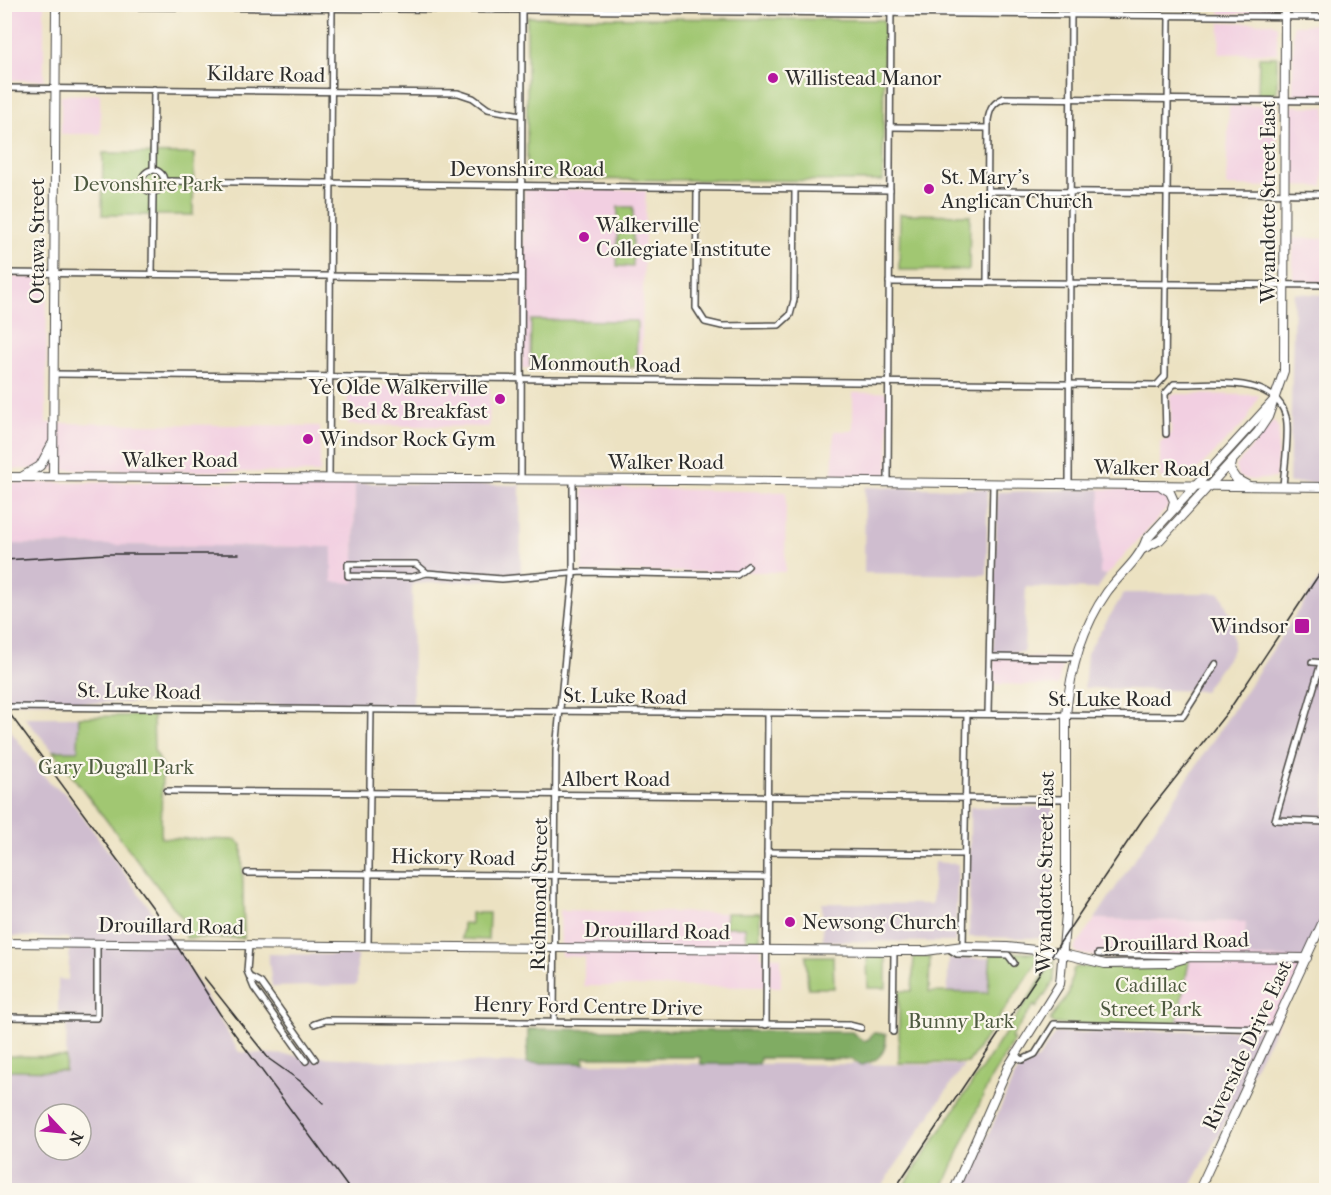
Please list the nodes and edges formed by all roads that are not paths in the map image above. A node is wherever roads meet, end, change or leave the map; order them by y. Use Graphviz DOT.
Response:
graph roads {
  1 [pos="891,4"];
  2 [pos="1071,4"];
  3 [pos="1285,4"];
  4 [pos="56,5"];
  5 [pos="332,6"];
  6 [pos="522,8"];
  7 [pos="891,15"];
  8 [pos="1071,16"];
  9 [pos="1169,17"];
  10 [pos="1285,17"];
  11 [pos="1326,17"];
  12 [pos="4,88"];
  13 [pos="56,88"];
  14 [pos="154,89"];
  15 [pos="331,91"];
  16 [pos="1071,98"];
  17 [pos="1168,99"];
  18 [pos="1286,100"];
  19 [pos="1326,101"];
  20 [pos="521,115"];
  21 [pos="890,127"];
  22 [pos="987,128"];
  23 [pos="153,170"];
  24 [pos="164,181"];
  25 [pos="330,184"];
  26 [pos="521,186"];
  27 [pos="697,188"];
  28 [pos="795,189"];
  29 [pos="890,190"];
  30 [pos="987,190"];
  31 [pos="1072,191"];
  32 [pos="153,192"];
  33 [pos="1167,192"];
  34 [pos="1286,194"];
  35 [pos="1326,194"];
  36 [pos="4,273"];
  37 [pos="54,273"];
  38 [pos="152,274"];
  39 [pos="330,276"];
  40 [pos="521,278"];
  41 [pos="889,282"];
  42 [pos="987,283"];
  43 [pos="1070,283"];
  44 [pos="1166,284"];
  45 [pos="1285,284"];
  46 [pos="1326,285"];
  47 [pos="54,374"];
  48 [pos="329,377"];
  49 [pos="521,380"];
  50 [pos="890,383"];
  51 [pos="1069,384"];
  52 [pos="1275,399"];
  53 [pos="1166,434"];
  54 [pos="53,440"];
  55 [pos="1233,459"];
  56 [pos="4,477"];
  57 [pos="20,477"];
  58 [pos="53,477"];
  59 [pos="329,479"];
  60 [pos="521,480"];
  61 [pos="573,480"];
  62 [pos="888,482"];
  63 [pos="993,483"];
  64 [pos="1069,485"];
  65 [pos="1160,486"];
  66 [pos="1194,486"];
  67 [pos="1209,486"];
  68 [pos="1250,486"];
  69 [pos="1283,487"];
  70 [pos="1326,487"];
  71 [pos="1169,514"];
  72 [pos="1143,549"];
  73 [pos="748,566"];
  74 [pos="427,573"];
  75 [pos="573,575"];
  76 [pos="990,657"];
  77 [pos="1075,658"];
  78 [pos="1312,662"];
  79 [pos="1324,663"];
  80 [pos="1216,664"];
  81 [pos="4,706"];
  82 [pos="371,709"];
  83 [pos="559,711"];
  84 [pos="988,713"];
  85 [pos="967,714"];
  86 [pos="768,715"];
  87 [pos="1066,715"];
  88 [pos="166,791"];
  89 [pos="371,793"];
  90 [pos="556,795"];
  91 [pos="767,796"];
  92 [pos="966,799"];
  93 [pos="1066,799"];
  94 [pos="1326,822"];
  95 [pos="767,852"];
  96 [pos="964,854"];
  97 [pos="247,873"];
  98 [pos="369,873"];
  99 [pos="555,875"];
  100 [pos="767,877"];
  101 [pos="1326,915"];
  102 [pos="4,943"];
  103 [pos="97,943"];
  104 [pos="249,945"];
  105 [pos="368,945"];
  106 [pos="963,945"];
  107 [pos="554,947"];
  108 [pos="948,949"];
  109 [pos="767,950"];
  110 [pos="894,951"];
  111 [pos="1098,954"];
  112 [pos="1064,955"];
  113 [pos="1190,957"];
  114 [pos="1307,958"];
  115 [pos="1014,963"];
  116 [pos="252,978"];
  117 [pos="4,1017"];
  118 [pos="554,1022"];
  119 [pos="314,1024"];
  120 [pos="766,1024"];
  121 [pos="861,1028"];
  122 [pos="1275,1029"];
  123 [pos="893,1032"];
  124 [pos="1015,1056"];
  125 [pos="315,1059"];
  126 [pos="306,1061"];
  127 [pos="954,1191"];
  128 [pos="1199,1191"];
  1 -- 7 [label="street"];
  2 -- 8 [label="street"];
  3 -- 10 [label="main road, Wyandotte Street East"];
  4 -- 5 [label="street"];
  4 -- 13 [label="main road, Ottawa Street"];
  5 -- 6 [label="street"];
  5 -- 15 [label="street"];
  6 -- 7 [label="street"];
  6 -- 20 [label="street"];
  7 -- 8 [label="street"];
  7 -- 21 [label="street"];
  8 -- 9 [label="street"];
  8 -- 16 [label="street"];
  9 -- 10 [label="street"];
  9 -- 17 [label="street"];
  10 -- 11 [label="street"];
  10 -- 18 [label="main road, Wyandotte Street East"];
  12 -- 13 [label="street, Kildare Road"];
  13 -- 14 [label="street, Kildare Road"];
  13 -- 37 [label="main road, Ottawa Street"];
  14 -- 15 [label="street, Kildare Road"];
  14 -- 23 [label="street"];
  15 -- 20 [label="street, Kildare Road"];
  15 -- 25 [label="street"];
  16 -- 17 [label="street"];
  16 -- 22 [label="street"];
  16 -- 31 [label="street"];
  17 -- 18 [label="street"];
  17 -- 33 [label="street"];
  18 -- 19 [label="street"];
  18 -- 34 [label="main road, Wyandotte Street East"];
  20 -- 26 [label="street"];
  21 -- 22 [label="street"];
  21 -- 29 [label="street"];
  22 -- 30 [label="street"];
  23 -- 24 [label="street"];
  23 -- 32 [label="street"];
  24 -- 25 [label="street, Devonshire Road"];
  24 -- 32 [label="street"];
  25 -- 26 [label="street, Devonshire Road"];
  25 -- 39 [label="street"];
  26 -- 27 [label="street, Devonshire Road"];
  26 -- 40 [label="street"];
  27 -- 28 [label="street, Devonshire Road"];
  27 -- 28 [label="street"];
  28 -- 29 [label="street, Devonshire Road"];
  29 -- 41 [label="street"];
  30 -- 31 [label="street"];
  30 -- 42 [label="street"];
  31 -- 33 [label="street"];
  31 -- 43 [label="street"];
  32 -- 38 [label="street"];
  33 -- 34 [label="street"];
  33 -- 44 [label="street"];
  34 -- 35 [label="street"];
  34 -- 45 [label="main road, Wyandotte Street East"];
  36 -- 37 [label="street"];
  37 -- 38 [label="street"];
  37 -- 47 [label="main road, Ottawa Street"];
  38 -- 39 [label="street"];
  39 -- 40 [label="street"];
  39 -- 48 [label="street"];
  40 -- 49 [label="street"];
  41 -- 42 [label="street"];
  41 -- 50 [label="street"];
  42 -- 43 [label="street"];
  43 -- 44 [label="street"];
  43 -- 51 [label="street"];
  44 -- 45 [label="street"];
  44 -- 51 [label="street, Monmouth Road"];
  45 -- 46 [label="street"];
  45 -- 52 [label="main road, Wyandotte Street East"];
  47 -- 48 [label="street, Monmouth Road"];
  47 -- 54 [label="main road, Ottawa Street"];
  48 -- 49 [label="street, Monmouth Road"];
  48 -- 59 [label="street"];
  49 -- 50 [label="street, Monmouth Road"];
  49 -- 60 [label="street"];
  50 -- 51 [label="street, Monmouth Road"];
  50 -- 62 [label="street"];
  51 -- 64 [label="street"];
  52 -- 53 [label="street"];
  52 -- 55 [label="main road, Wyandotte Street East"];
  52 -- 66 [label="main road, Wyandotte Street East"];
  52 -- 69 [label="street"];
  54 -- 57 [label="main road"];
  54 -- 58 [label="main road, Ottawa Street"];
  55 -- 67 [label="main road, Wyandotte Street East"];
  55 -- 68 [label="main road"];
  56 -- 57 [label="main road, Walker Road"];
  57 -- 58 [label="main road, Walker Road"];
  58 -- 59 [label="main road, Walker Road"];
  59 -- 60 [label="main road, Walker Road"];
  60 -- 61 [label="main road, Walker Road"];
  61 -- 62 [label="main road, Walker Road"];
  61 -- 75 [label="street, Richmond Street"];
  62 -- 63 [label="main road, Walker Road"];
  63 -- 64 [label="main road, Walker Road"];
  63 -- 76 [label="street"];
  64 -- 65 [label="main road, Walker Road"];
  65 -- 66 [label="main road, Walker Road"];
  65 -- 71 [label="main road"];
  66 -- 67 [label="main road, Walker Road"];
  66 -- 71 [label="main road, Wyandotte Street East"];
  67 -- 68 [label="main road, Walker Road"];
  67 -- 72 [label="main road, Wyandotte Street East"];
  68 -- 69 [label="main road, Walker Road"];
  69 -- 70 [label="main road, Walker Road"];
  71 -- 72 [label="main road, Wyandotte Street East"];
  72 -- 77 [label="main road, Wyandotte Street East"];
  73 -- 75 [label="street"];
  74 -- 74 [label="street"];
  74 -- 75 [label="street"];
  75 -- 83 [label="street, Richmond Street"];
  76 -- 77 [label="street"];
  76 -- 84 [label="street"];
  77 -- 87 [label="main road, Wyandotte Street East"];
  78 -- 79 [label="street"];
  79 -- 94 [label="street"];
  80 -- 87 [label="street, St. Luke Road"];
  81 -- 82 [label="street, St. Luke Road"];
  82 -- 83 [label="street, St. Luke Road"];
  82 -- 89 [label="street"];
  83 -- 86 [label="street, St. Luke Road"];
  83 -- 90 [label="street, Richmond Street"];
  84 -- 85 [label="street, St. Luke Road"];
  84 -- 87 [label="street, St. Luke Road"];
  85 -- 86 [label="street, St. Luke Road"];
  85 -- 92 [label="street"];
  86 -- 91 [label="street"];
  87 -- 93 [label="main road, Wyandotte Street East"];
  88 -- 89 [label="street, Albert Road"];
  89 -- 90 [label="street, Albert Road"];
  89 -- 98 [label="street"];
  90 -- 91 [label="street, Albert Road"];
  90 -- 99 [label="street, Richmond Street"];
  91 -- 92 [label="street, Albert Road"];
  91 -- 95 [label="street"];
  92 -- 93 [label="street, Albert Road"];
  92 -- 96 [label="street"];
  93 -- 112 [label="main road, Wyandotte Street East"];
  95 -- 96 [label="street"];
  95 -- 100 [label="street"];
  96 -- 106 [label="street"];
  97 -- 98 [label="street, Hickory Road"];
  98 -- 99 [label="street, Hickory Road"];
  98 -- 105 [label="street"];
  99 -- 100 [label="street, Hickory Road"];
  99 -- 107 [label="street, Richmond Street"];
  100 -- 109 [label="street"];
  101 -- 114 [label="main road, Riverside Drive East"];
  102 -- 103 [label="main road, Drouillard Road"];
  103 -- 104 [label="main road, Drouillard Road"];
  103 -- 117 [label="street"];
  104 -- 105 [label="main road, Drouillard Road"];
  104 -- 116 [label="street"];
  105 -- 107 [label="main road, Drouillard Road"];
  106 -- 108 [label="main road, Drouillard Road"];
  106 -- 112 [label="main road, Drouillard Road"];
  107 -- 109 [label="main road, Drouillard Road"];
  107 -- 118 [label="street, Richmond Street"];
  108 -- 110 [label="main road, Drouillard Road"];
  108 -- 115 [label="street"];
  109 -- 110 [label="main road, Drouillard Road"];
  109 -- 120 [label="street"];
  110 -- 123 [label="street"];
  111 -- 113 [label="street"];
  112 -- 113 [label="main road, Drouillard Road"];
  112 -- 124 [label="main road, Wyandotte Street East"];
  113 -- 114 [label="main road, Drouillard Road"];
  114 -- 122 [label="main road, Riverside Drive East"];
  116 -- 125 [label="street"];
  116 -- 126 [label="street"];
  118 -- 119 [label="street, Henry Ford Centre Drive"];
  118 -- 120 [label="street, Henry Ford Centre Drive"];
  120 -- 121 [label="street, Henry Ford Centre Drive"];
  122 -- 124 [label="street"];
  122 -- 128 [label="main road, Riverside Drive East"];
  124 -- 127 [label="main road, Wyandotte Street East"];
}
